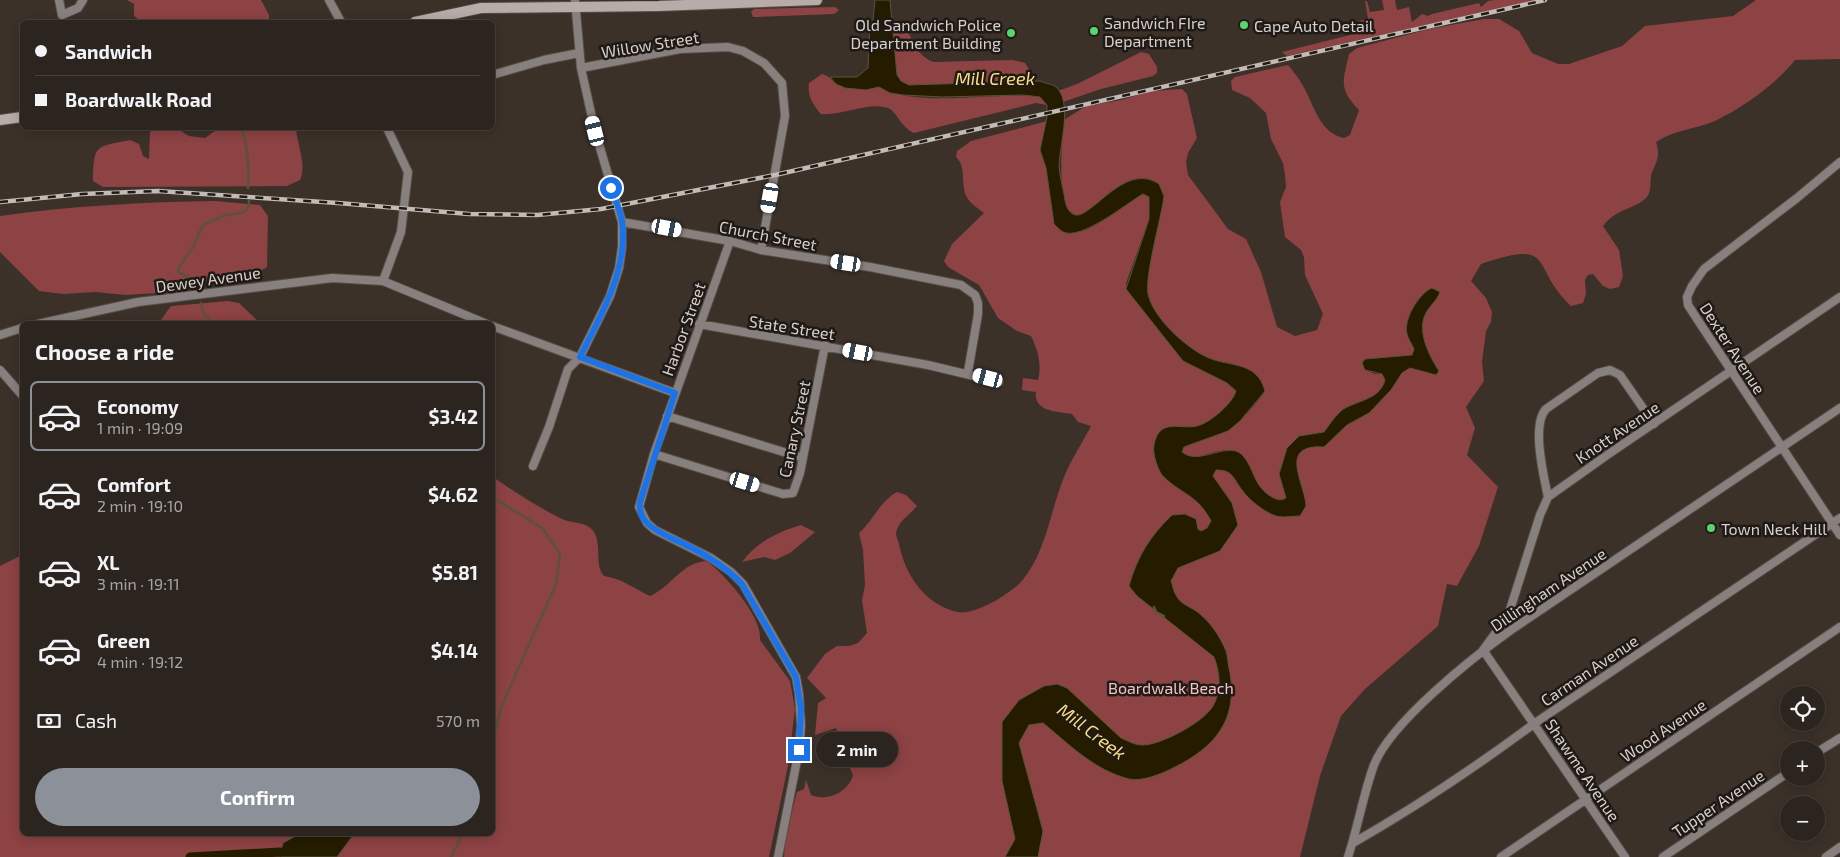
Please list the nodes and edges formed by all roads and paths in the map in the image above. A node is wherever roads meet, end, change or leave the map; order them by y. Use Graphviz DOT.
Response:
graph roads {
  1 [pos="59,0"];
  2 [pos="83,0"];
  3 [pos="329,0"];
  4 [pos="816,0"];
  5 [pos="575,3"];
  6 [pos="62,15"];
  7 [pos="58,20"];
  8 [pos="340,20"];
  9 [pos="424,20"];
  10 [pos="579,53"];
  11 [pos="581,68"];
  12 [pos="495,74"];
  13 [pos="20,117"];
  14 [pos="0,120"];
  15 [pos="388,130"];
  16 [pos="1840,162"];
  17 [pos="622,222"];
  18 [pos="730,241"];
  19 [pos="761,250"];
  20 [pos="383,281"];
  21 [pos="1840,297"];
  22 [pos="52,321"];
  23 [pos="480,321"];
  24 [pos="699,324"];
  25 [pos="495,327"];
  26 [pos="20,329"];
  27 [pos="0,335"];
  28 [pos="825,345"];
  29 [pos="580,357"];
  30 [pos="0,370"];
  31 [pos="1731,371"];
  32 [pos="968,372"];
  33 [pos="998,382"];
  34 [pos="20,393"];
  35 [pos="675,393"];
  36 [pos="1840,408"];
  37 [pos="667,416"];
  38 [pos="1654,424"];
  39 [pos="1783,447"];
  40 [pos="654,454"];
  41 [pos="803,458"];
  42 [pos="533,466"];
  43 [pos="1548,497"];
  44 [pos="1840,518"];
  45 [pos="1832,524"];
  46 [pos="1840,535"];
  47 [pos="1840,627"];
  48 [pos="1483,650"];
  49 [pos="1535,723"];
  50 [pos="1840,738"];
  51 [pos="1825,747"];
  52 [pos="1780,778"];
  53 [pos="1587,799"];
  54 [pos="1353,843"];
  55 [pos="1840,847"];
  56 [pos="778,857"];
  57 [pos="1348,857"];
  58 [pos="1501,857"];
  59 [pos="1625,857"];
  60 [pos="1663,857"];
  61 [pos="1826,857"];
  1 -- 6 [label="street"];
  2 -- 6 [label="street"];
  3 -- 8 [label="street"];
  4 -- 5 [label="main road"];
  5 -- 9 [label="main road"];
  5 -- 10 [label="street"];
  6 -- 7 [label="street"];
  10 -- 11 [label="street"];
  10 -- 12 [label="street"];
  11 -- 17 [label="street"];
  11 -- 19 [label="street, Willow Street"];
  13 -- 14 [label="main road"];
  15 -- 20 [label="street"];
  16 -- 31 [label="street, Dexter Avenue"];
  17 -- 18 [label="street, Church Street"];
  17 -- 29 [label="street"];
  18 -- 19 [label="street, Church Street"];
  18 -- 24 [label="street, Harbor Street"];
  19 -- 32 [label="street, Church Street"];
  20 -- 22 [label="street, Dewey Avenue"];
  20 -- 23 [label="street, Dewey Avenue"];
  21 -- 31 [label="street, Knott Avenue"];
  24 -- 28 [label="street, State Street"];
  24 -- 35 [label="street, Harbor Street"];
  25 -- 29 [label="street"];
  26 -- 27 [label="street"];
  28 -- 32 [label="street, State Street"];
  28 -- 41 [label="street, Canary Street"];
  29 -- 35 [label="street"];
  29 -- 42 [label="street"];
  30 -- 34 [label="street"];
  31 -- 38 [label="street, Knott Avenue"];
  31 -- 39 [label="street, Dexter Avenue"];
  32 -- 33 [label="street, State Street"];
  35 -- 37 [label="street, Harbor Street"];
  36 -- 39 [label="street, Dillingham Avenue"];
  37 -- 40 [label="street, Harbor Street"];
  37 -- 41 [label="street"];
  38 -- 43 [label="street, Knott Avenue"];
  38 -- 43 [label="street"];
  39 -- 45 [label="street, Dexter Avenue"];
  39 -- 48 [label="street, Dillingham Avenue"];
  40 -- 41 [label="street, Canary Street"];
  40 -- 56 [label="street, Harbor Street"];
  43 -- 48 [label="street"];
  44 -- 45 [label="street, Carman Avenue"];
  45 -- 46 [label="street, Dexter Avenue"];
  45 -- 49 [label="street, Carman Avenue"];
  47 -- 53 [label="street, Wood Avenue"];
  48 -- 49 [label="street, Shawme Avenue"];
  48 -- 54 [label="street, Dillingham Avenue"];
  49 -- 53 [label="street, Shawme Avenue"];
  49 -- 54 [label="street, Carman Avenue"];
  50 -- 51 [label="street"];
  52 -- 60 [label="street, Tupper Avenue"];
  53 -- 58 [label="street, Wood Avenue"];
  53 -- 59 [label="street, Shawme Avenue"];
  54 -- 57 [label="street, Dillingham Avenue"];
  55 -- 61 [label="street"];
}
